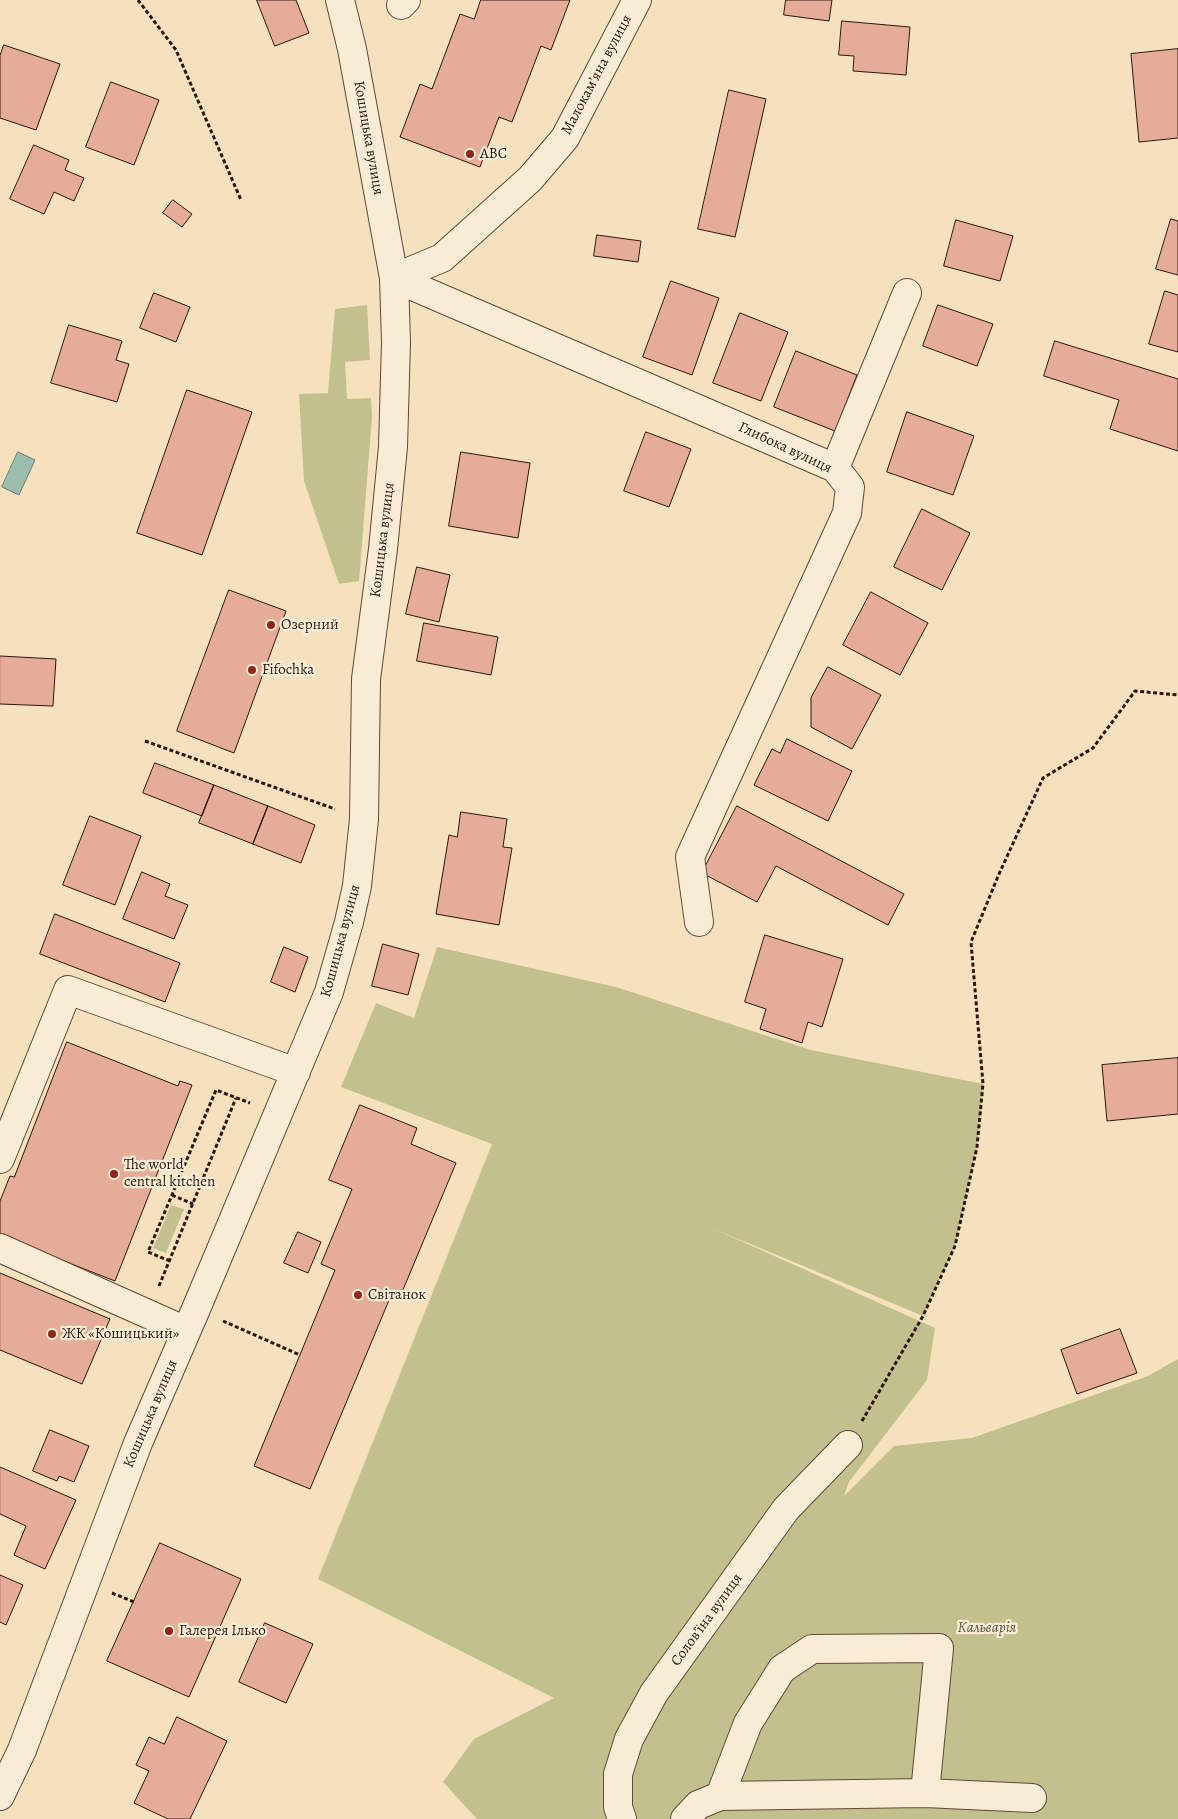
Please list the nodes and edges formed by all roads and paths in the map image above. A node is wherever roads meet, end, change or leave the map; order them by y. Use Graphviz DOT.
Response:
graph roads {
  1 [pos="138,0"];
  2 [pos="340,0"];
  3 [pos="637,0"];
  4 [pos="241,200"];
  5 [pos="394,278"];
  6 [pos="907,293"];
  7 [pos="835,468"];
  8 [pos="1178,694"];
  9 [pos="145,742"];
  10 [pos="364,819"];
  11 [pos="699,922"];
  12 [pos="296,1072"];
  13 [pos="216,1090"];
  14 [pos="236,1098"];
  15 [pos="0,1159"];
  16 [pos="172,1195"];
  17 [pos="193,1204"];
  18 [pos="0,1248"];
  19 [pos="170,1261"];
  20 [pos="191,1320"];
  21 [pos="300,1355"];
  22 [pos="848,1446"];
  23 [pos="113,1593"];
  24 [pos="134,1602"];
  25 [pos="925,1793"];
  26 [pos="0,1796"];
  27 [pos="720,1796"];
  28 [pos="1032,1798"];
  29 [pos="622,1819"];
  30 [pos="685,1819"];
  1 -- 4 [label="path"];
  2 -- 5 [label="street, Кошицька вулиця"];
  3 -- 5 [label="street, Малокамʼяна вулиця"];
  5 -- 7 [label="street, Глибока вулиця"];
  5 -- 10 [label="street, Кошицька вулиця"];
  6 -- 7 [label="street"];
  7 -- 11 [label="street, Глибока вулиця"];
  8 -- 22 [label="path"];
  9 -- 10 [label="path"];
  10 -- 12 [label="street, Кошицька вулиця"];
  12 -- 15 [label="street"];
  12 -- 20 [label="street, Кошицька вулиця"];
  13 -- 16 [label="path"];
  14 -- 17 [label="path"];
  16 -- 17 [label="path"];
  16 -- 19 [label="path"];
  17 -- 19 [label="path"];
  18 -- 20 [label="street"];
  19 -- 20 [label="path"];
  20 -- 21 [label="path"];
  20 -- 26 [label="street, Кошицька вулиця"];
  22 -- 29 [label="street, Соловʼїна вулиця"];
  23 -- 24 [label="path"];
  25 -- 27 [label="street"];
  25 -- 27 [label="street"];
  25 -- 28 [label="street"];
  27 -- 30 [label="street"];
}
